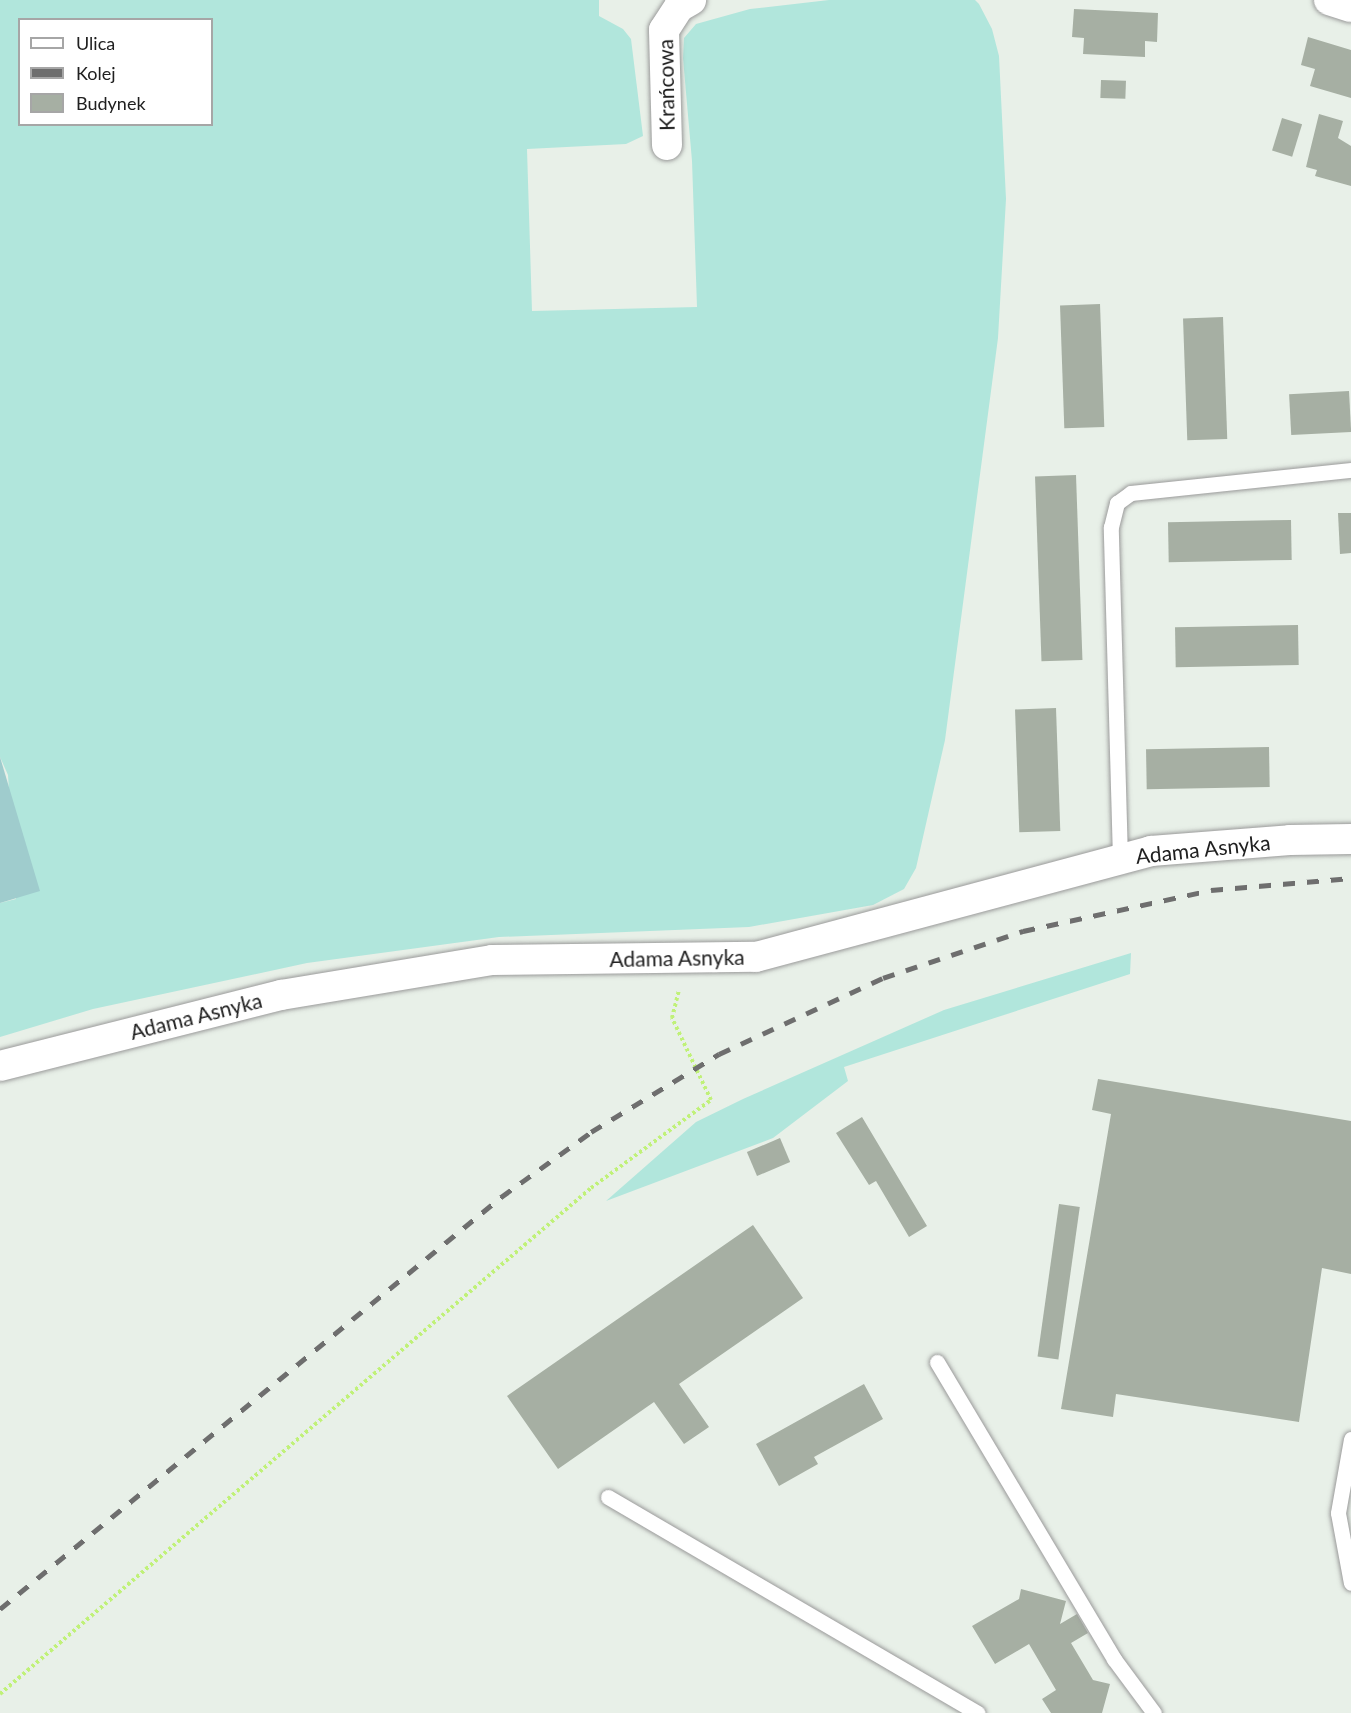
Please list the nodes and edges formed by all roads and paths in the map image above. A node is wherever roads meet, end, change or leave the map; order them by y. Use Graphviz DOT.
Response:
graph roads {
  1 [pos="691,0"];
  2 [pos="1329,0"];
  3 [pos="1351,7"];
  4 [pos="667,146"];
  5 [pos="1351,470"];
  6 [pos="1351,839"];
  7 [pos="1120,860"];
  8 [pos="688,958"];
  9 [pos="0,1066"];
  10 [pos="937,1362"];
  11 [pos="1351,1439"];
  12 [pos="608,1497"];
  13 [pos="1351,1583"];
  14 [pos="0,1694"];
  15 [pos="977,1713"];
  16 [pos="1154,1713"];
  1 -- 4 [label="street, Krańcowa"];
  2 -- 3 [label="street"];
  5 -- 7 [label="lane"];
  6 -- 7 [label="street, Adama Asnyka"];
  7 -- 8 [label="street, Adama Asnyka"];
  8 -- 9 [label="street, Adama Asnyka"];
  8 -- 14 [label="path"];
  10 -- 16 [label="lane"];
  11 -- 13 [label="lane"];
  12 -- 15 [label="lane"];
}
